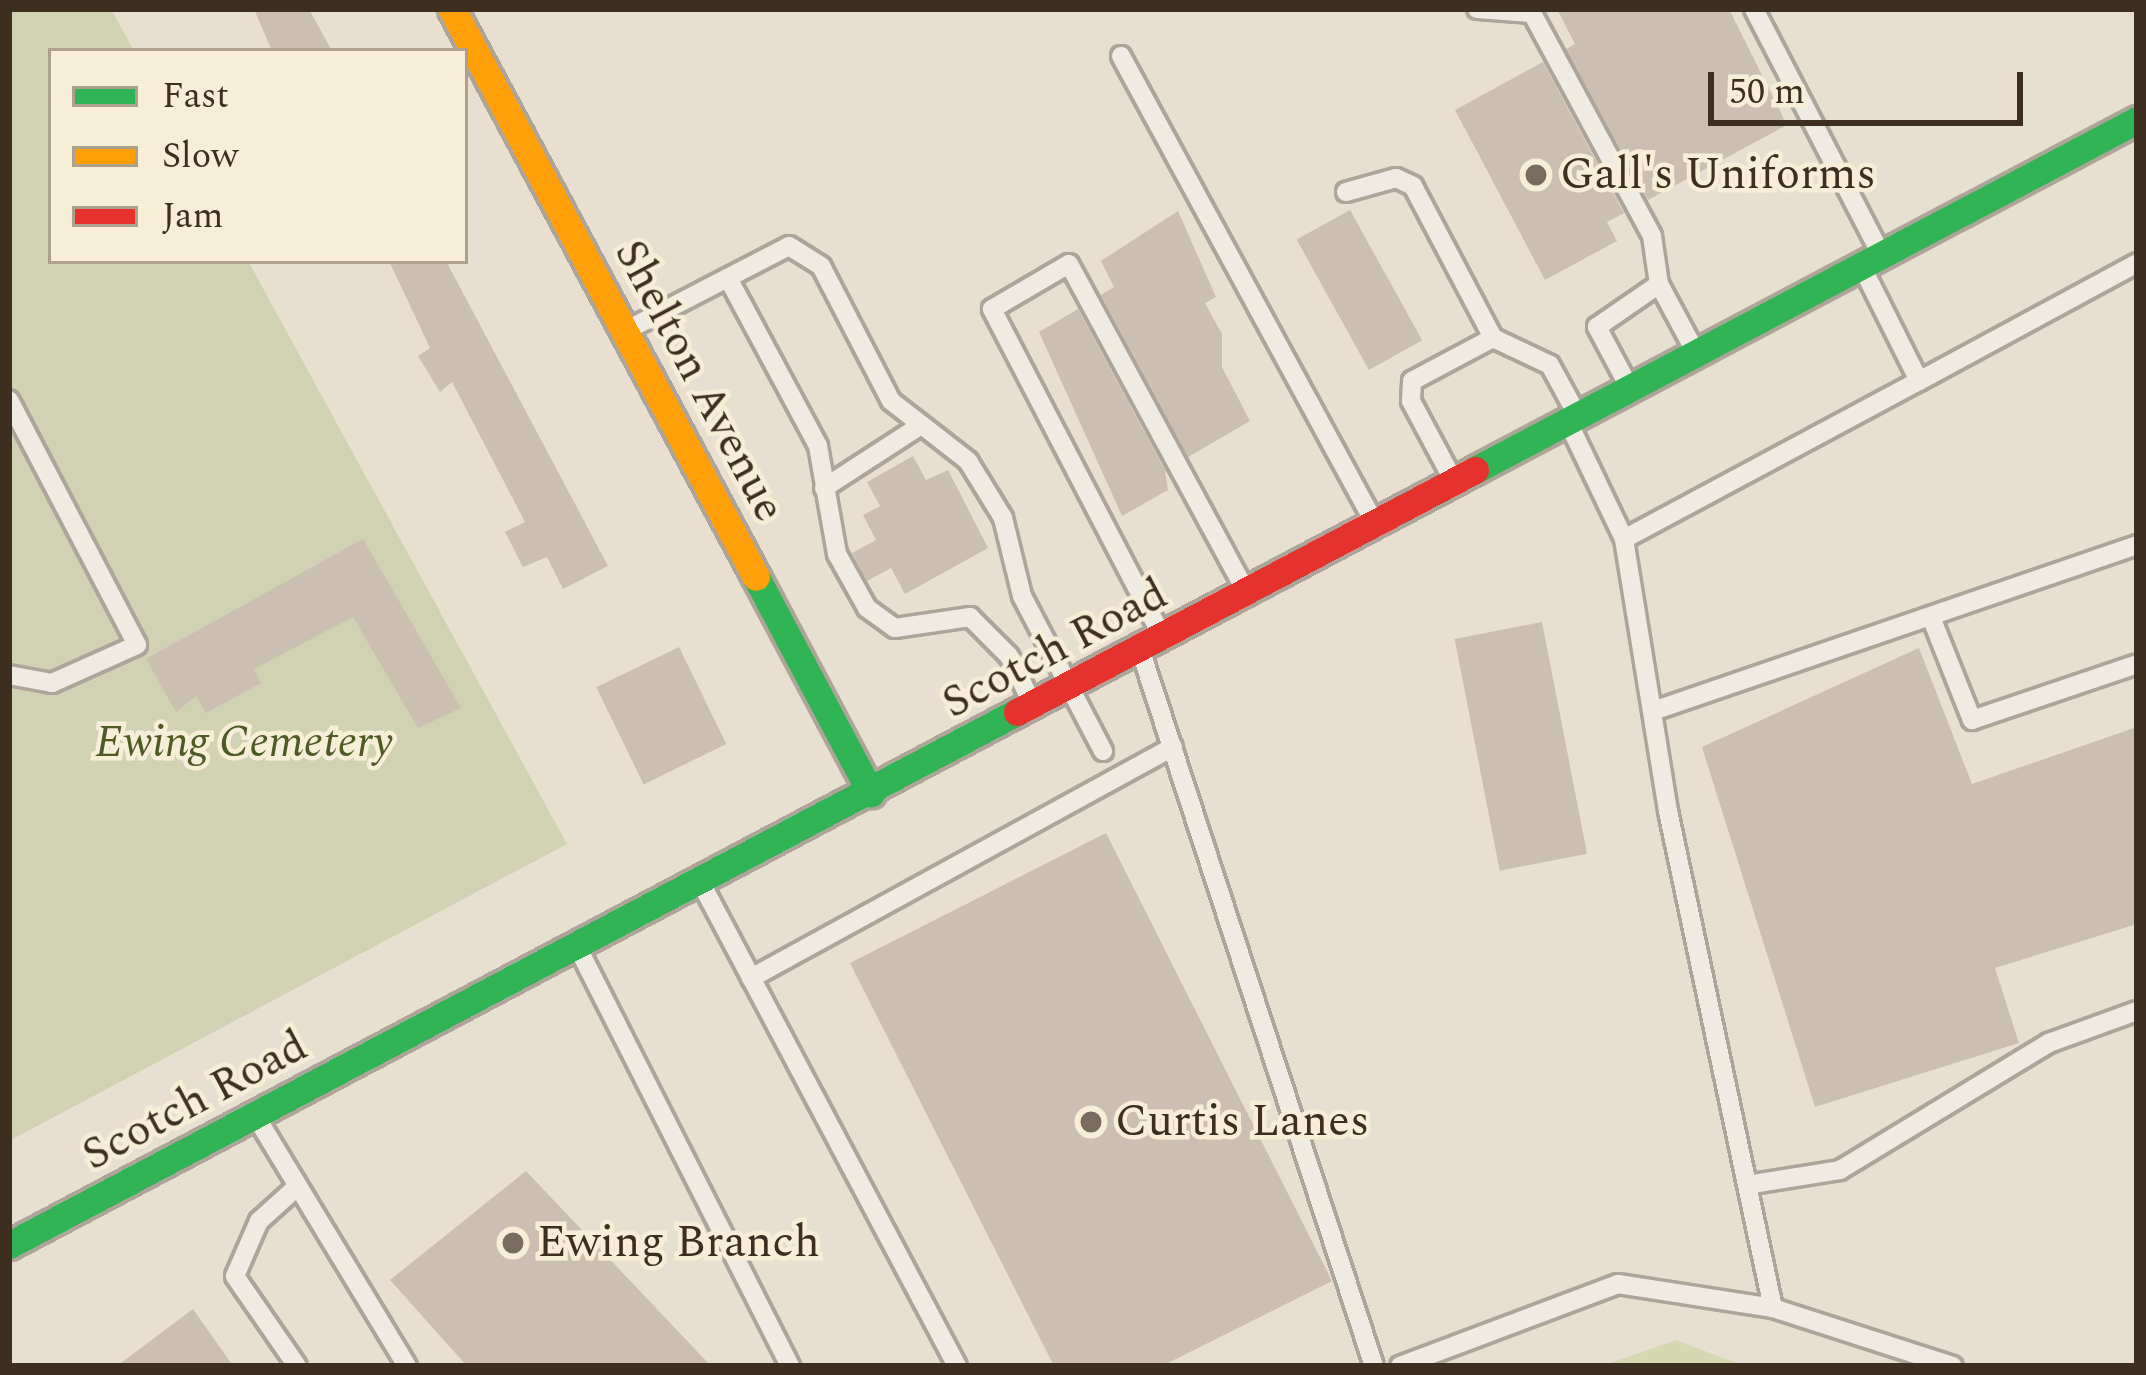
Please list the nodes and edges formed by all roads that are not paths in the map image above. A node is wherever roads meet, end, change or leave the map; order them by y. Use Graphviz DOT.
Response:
graph roads {
  1 [pos="452,9"];
  2 [pos="1478,9"];
  3 [pos="1754,9"];
  4 [pos="1120,56"];
  5 [pos="2137,120"];
  6 [pos="1346,192"];
  7 [pos="1872,261"];
  8 [pos="2137,263"];
  9 [pos="728,278"];
  10 [pos="1658,284"];
  11 [pos="624,332"];
  12 [pos="1493,338"];
  13 [pos="1697,355"];
  14 [pos="1919,381"];
  15 [pos="1631,391"];
  16 [pos="9,400"];
  17 [pos="1574,421"];
  18 [pos="915,429"];
  19 [pos="1456,485"];
  20 [pos="824,488"];
  21 [pos="1377,527"];
  22 [pos="1624,539"];
  23 [pos="2137,544"];
  24 [pos="1249,595"];
  25 [pos="1930,617"];
  26 [pos="1153,646"];
  27 [pos="2137,664"];
  28 [pos="9,676"];
  29 [pos="1066,691"];
  30 [pos="1034,708"];
  31 [pos="1654,711"];
  32 [pos="1173,747"];
  33 [pos="1103,751"];
  34 [pos="871,793"];
  35 [pos="701,883"];
  36 [pos="578,948"];
  37 [pos="751,978"];
  38 [pos="2137,1011"];
  39 [pos="255,1116"];
  40 [pos="1754,1184"];
  41 [pos="298,1186"];
  42 [pos="9,1245"];
  43 [pos="1773,1308"];
  44 [pos="297,1366"];
  45 [pos="406,1366"];
  46 [pos="790,1366"];
  47 [pos="957,1366"];
  48 [pos="1374,1366"];
  49 [pos="1400,1366"];
  50 [pos="1953,1366"];
  1 -- 11 [label="main road, Shelton Avenue"];
  2 -- 10 [label="lane"];
  3 -- 7 [label="lane"];
  4 -- 21 [label="lane"];
  5 -- 7 [label="main road, Scotch Road"];
  6 -- 12 [label="lane"];
  7 -- 13 [label="main road, Scotch Road"];
  7 -- 14 [label="lane"];
  8 -- 14 [label="lane"];
  9 -- 11 [label="lane"];
  9 -- 18 [label="lane"];
  9 -- 20 [label="lane"];
  10 -- 13 [label="lane"];
  10 -- 15 [label="lane"];
  11 -- 34 [label="main road, Shelton Avenue"];
  12 -- 17 [label="lane"];
  12 -- 19 [label="lane"];
  13 -- 15 [label="main road, Scotch Road"];
  14 -- 22 [label="lane"];
  15 -- 17 [label="main road, Scotch Road"];
  16 -- 28 [label="lane"];
  17 -- 19 [label="main road, Scotch Road"];
  17 -- 22 [label="lane"];
  18 -- 20 [label="lane"];
  18 -- 29 [label="lane"];
  19 -- 21 [label="main road, Scotch Road"];
  20 -- 30 [label="lane"];
  21 -- 24 [label="main road, Scotch Road"];
  22 -- 31 [label="lane"];
  23 -- 25 [label="lane"];
  24 -- 26 [label="main road, Scotch Road"];
  24 -- 26 [label="lane"];
  25 -- 27 [label="lane"];
  25 -- 31 [label="lane"];
  26 -- 29 [label="main road, Scotch Road"];
  26 -- 32 [label="lane"];
  29 -- 30 [label="main road, Scotch Road"];
  29 -- 33 [label="lane"];
  30 -- 34 [label="main road, Scotch Road"];
  31 -- 40 [label="lane"];
  32 -- 37 [label="lane"];
  32 -- 48 [label="lane"];
  34 -- 35 [label="main road, Scotch Road"];
  35 -- 36 [label="main road, Scotch Road"];
  35 -- 37 [label="lane"];
  36 -- 39 [label="main road, Scotch Road"];
  36 -- 46 [label="lane"];
  37 -- 47 [label="lane"];
  38 -- 40 [label="lane"];
  39 -- 41 [label="lane"];
  39 -- 42 [label="main road, Scotch Road"];
  40 -- 43 [label="lane"];
  41 -- 44 [label="lane"];
  41 -- 45 [label="lane"];
  43 -- 49 [label="lane"];
  43 -- 50 [label="lane"];
}
